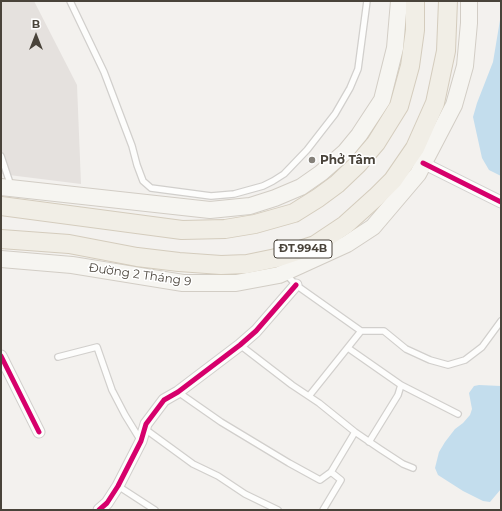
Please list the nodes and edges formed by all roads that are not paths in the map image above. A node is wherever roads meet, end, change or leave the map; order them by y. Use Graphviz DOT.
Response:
graph roads {
  1 [pos="70,1"];
  2 [pos="367,1"];
  3 [pos="399,1"];
  4 [pos="415,1"];
  5 [pos="448,1"];
  6 [pos="469,1"];
  7 [pos="1,156"];
  8 [pos="423,163"];
  9 [pos="6,187"];
  10 [pos="501,202"];
  11 [pos="1,206"];
  12 [pos="1,239"];
  13 [pos="1,259"];
  14 [pos="285,272"];
  15 [pos="296,285"];
  16 [pos="501,321"];
  17 [pos="361,331"];
  18 [pos="240,345"];
  19 [pos="348,348"];
  20 [pos="1,356"];
  21 [pos="58,357"];
  22 [pos="401,385"];
  23 [pos="178,392"];
  24 [pos="309,396"];
  25 [pos="458,414"];
  26 [pos="145,430"];
  27 [pos="39,432"];
  28 [pos="355,432"];
  29 [pos="141,441"];
  30 [pos="370,442"];
  31 [pos="412,468"];
  32 [pos="331,472"];
  33 [pos="118,486"];
  34 [pos="99,510"];
  35 [pos="155,510"];
  36 [pos="278,510"];
  37 [pos="324,510"];
  1 -- 2 [label="lane"];
  3 -- 9 [label="main road"];
  4 -- 11 [label="main road"];
  5 -- 12 [label="main road, Đường 2 Tháng 9 / ĐT.994B"];
  6 -- 8 [label="main road, Đường 2 Tháng 9 / ĐT.994B"];
  7 -- 9 [label="lane"];
  8 -- 10 [label="street"];
  8 -- 14 [label="main road, Đường 2 Tháng 9 / ĐT.994B"];
  13 -- 14 [label="main road, Đường 2 Tháng 9 / ĐT.994B"];
  14 -- 15 [label="lane"];
  15 -- 17 [label="lane"];
  15 -- 18 [label="street"];
  16 -- 17 [label="lane"];
  17 -- 19 [label="lane"];
  18 -- 23 [label="street"];
  18 -- 24 [label="lane"];
  19 -- 22 [label="lane"];
  19 -- 24 [label="lane"];
  20 -- 27 [label="street"];
  21 -- 29 [label="lane"];
  22 -- 25 [label="lane"];
  22 -- 30 [label="lane"];
  23 -- 26 [label="street"];
  23 -- 32 [label="lane"];
  24 -- 28 [label="lane"];
  26 -- 29 [label="street"];
  26 -- 36 [label="lane"];
  28 -- 30 [label="lane"];
  28 -- 32 [label="lane"];
  29 -- 33 [label="street"];
  30 -- 31 [label="lane"];
  32 -- 37 [label="lane"];
  33 -- 34 [label="street"];
  33 -- 35 [label="lane"];
}
